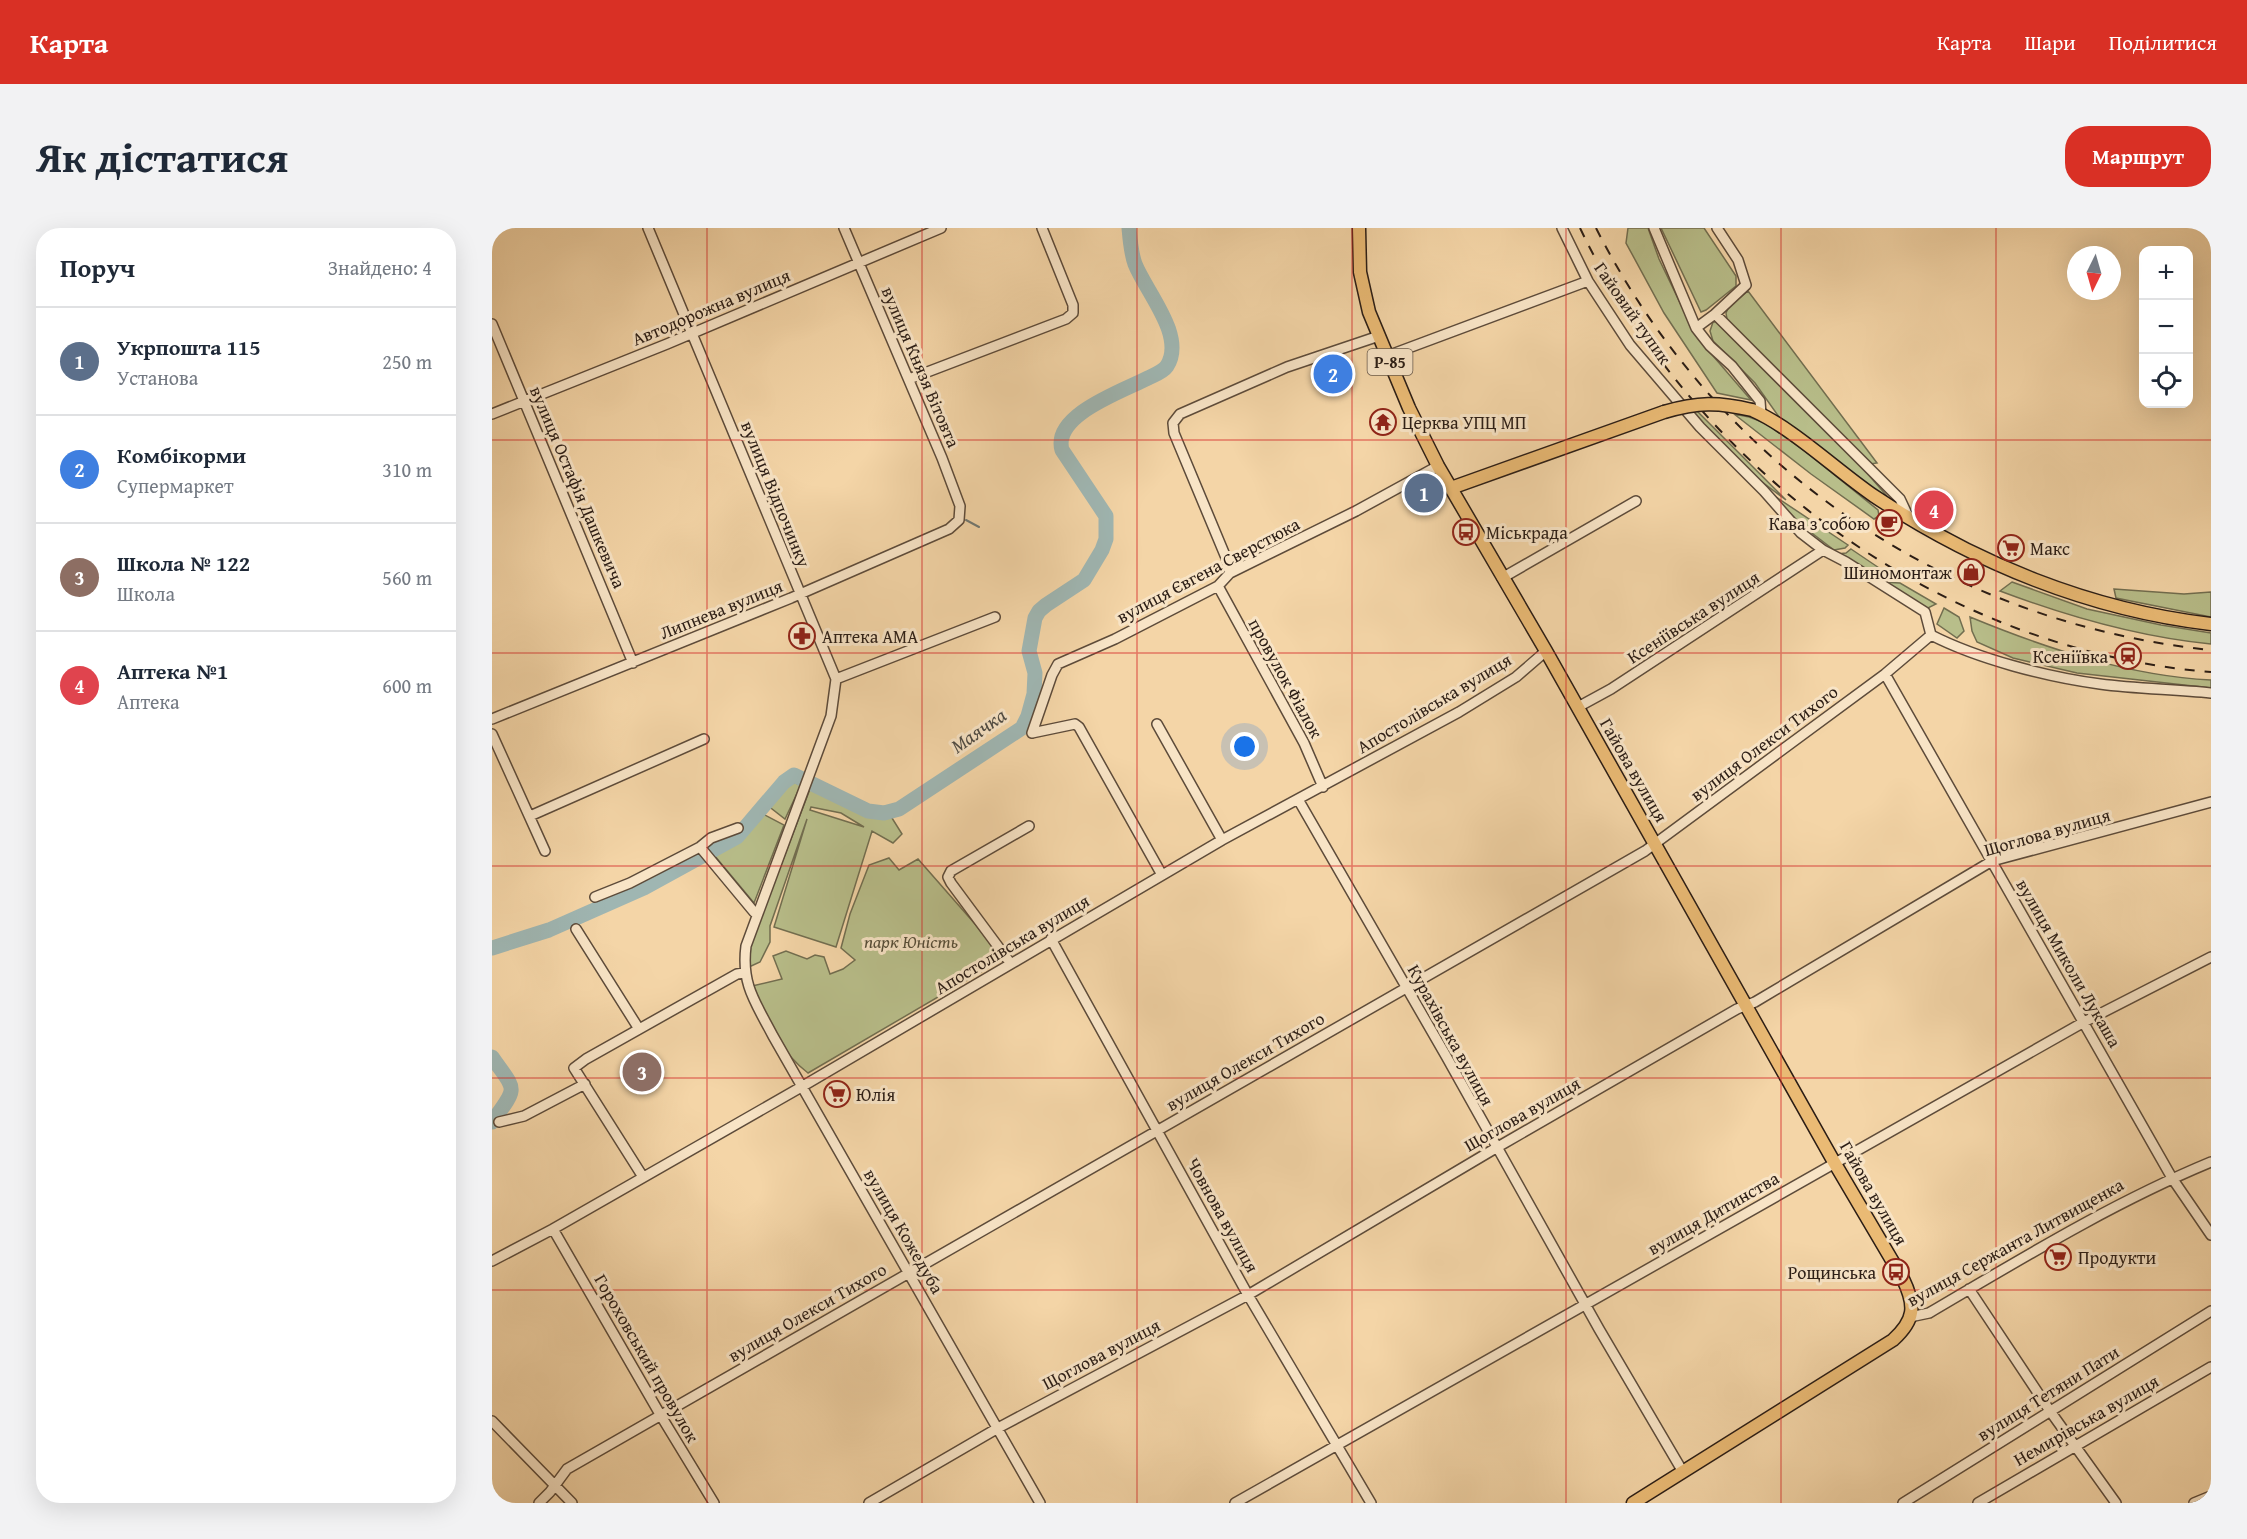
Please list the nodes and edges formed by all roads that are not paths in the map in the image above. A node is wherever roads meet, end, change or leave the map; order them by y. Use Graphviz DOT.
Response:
graph roads {
  1 [pos="648,228"];
  2 [pos="844,228"];
  3 [pos="941,228"];
  4 [pos="1042,228"];
  5 [pos="1359,228"];
  6 [pos="1562,228"];
  7 [pos="1654,228"];
  8 [pos="1717,228"];
  9 [pos="859,263"];
  10 [pos="1588,281"];
  11 [pos="1715,314"];
  12 [pos="492,324"];
  13 [pos="1696,328"];
  14 [pos="692,333"];
  15 [pos="1379,336"];
  16 [pos="1387,356"];
  17 [pos="909,380"];
  18 [pos="525,402"];
  19 [pos="1756,412"];
  20 [pos="492,414"];
  21 [pos="1438,466"];
  22 [pos="1451,488"];
  23 [pos="1636,501"];
  24 [pos="1909,519"];
  25 [pos="959,520"];
  26 [pos="1823,550"];
  27 [pos="1230,573"];
  28 [pos="1502,578"];
  29 [pos="1218,586"];
  30 [pos="800,594"];
  31 [pos="995,617"];
  32 [pos="2211,624"];
  33 [pos="1931,634"];
  34 [pos="1546,651"];
  35 [pos="633,663"];
  36 [pos="1885,674"];
  37 [pos="836,679"];
  38 [pos="2211,693"];
  39 [pos="1578,707"];
  40 [pos="492,719"];
  41 [pos="1157,724"];
  42 [pos="492,734"];
  43 [pos="704,739"];
  44 [pos="1323,787"];
  45 [pos="1299,801"];
  46 [pos="2211,802"];
  47 [pos="530,816"];
  48 [pos="1029,826"];
  49 [pos="738,828"];
  50 [pos="1222,840"];
  51 [pos="1655,844"];
  52 [pos="702,849"];
  53 [pos="545,851"];
  54 [pos="1992,861"];
  55 [pos="1162,875"];
  56 [pos="595,897"];
  57 [pos="758,913"];
  58 [pos="576,929"];
  59 [pos="1052,939"];
  60 [pos="2211,957"];
  61 [pos="1011,964"];
  62 [pos="744,973"];
  63 [pos="1406,988"];
  64 [pos="1746,1006"];
  65 [pos="2084,1022"];
  66 [pos="639,1029"];
  67 [pos="585,1084"];
  68 [pos="803,1086"];
  69 [pos="499,1122"];
  70 [pos="1157,1130"];
  71 [pos="1496,1148"];
  72 [pos="1834,1162"];
  73 [pos="2211,1162"];
  74 [pos="643,1177"];
  75 [pos="2172,1178"];
  76 [pos="553,1229"];
  77 [pos="2211,1235"];
  78 [pos="492,1261"];
  79 [pos="908,1273"];
  80 [pos="1969,1289"];
  81 [pos="1248,1295"];
  82 [pos="1586,1304"];
  83 [pos="2211,1311"];
  84 [pos="1910,1317"];
  85 [pos="2211,1367"];
  86 [pos="2050,1411"];
  87 [pos="661,1416"];
  88 [pos="492,1421"];
  89 [pos="998,1428"];
  90 [pos="1337,1444"];
  91 [pos="2074,1446"];
  92 [pos="1683,1472"];
  93 [pos="555,1485"];
  94 [pos="2211,1496"];
  95 [pos="539,1503"];
  96 [pos="572,1503"];
  97 [pos="714,1503"];
  98 [pos="869,1503"];
  99 [pos="1040,1503"];
  100 [pos="1235,1503"];
  101 [pos="1371,1503"];
  102 [pos="1633,1503"];
  103 [pos="1903,1503"];
  104 [pos="1978,1503"];
  105 [pos="2116,1503"];
  106 [pos="2194,1503"];
  1 -- 14 [label="street, вулиця Відпочинку"];
  2 -- 9 [label="street, вулиця Князя Вітовта"];
  3 -- 9 [label="street, Автодорожна вулиця"];
  4 -- 17 [label="street"];
  5 -- 15 [label="main road, Гайова вулиця / Р-85"];
  6 -- 10 [label="street, Гайовий тупик"];
  7 -- 13 [label="street"];
  8 -- 11 [label="street"];
  9 -- 14 [label="street, Автодорожна вулиця"];
  9 -- 17 [label="street, вулиця Князя Вітовта"];
  10 -- 16 [label="street"];
  10 -- 26 [label="street, Гайовий тупик"];
  11 -- 13 [label="street"];
  11 -- 24 [label="street"];
  12 -- 18 [label="street, вулиця Остафія Дашкевича"];
  13 -- 19 [label="street"];
  14 -- 18 [label="street, Автодорожна вулиця"];
  14 -- 30 [label="street, вулиця Відпочинку"];
  15 -- 16 [label="main road, Гайова вулиця / Р-85"];
  15 -- 27 [label="street"];
  16 -- 21 [label="main road, Гайова вулиця / Р-85"];
  17 -- 25 [label="street, вулиця Князя Вітовта"];
  18 -- 20 [label="street, Автодорожна вулиця"];
  18 -- 35 [label="street, вулиця Остафія Дашкевича"];
  19 -- 22 [label="main road, bridge"];
  19 -- 24 [label="main road"];
  21 -- 22 [label="main road, Гайова вулиця / Р-85"];
  21 -- 27 [label="street, вулиця Євгена Сверстюка"];
  22 -- 28 [label="main road, Гайова вулиця"];
  23 -- 28 [label="street"];
  24 -- 32 [label="main road"];
  25 -- 30 [label="street, Липнева вулиця"];
  26 -- 33 [label="street, Гайовий тупик"];
  26 -- 39 [label="street, Ксеніївська вулиця"];
  27 -- 29 [label="street, вулиця Євгена Сверстюка"];
  28 -- 34 [label="main road, Гайова вулиця"];
  29 -- 44 [label="street, провулок Фіалок"];
  29 -- 55 [label="street, вулиця Євгена Сверстюка"];
  30 -- 35 [label="street, Липнева вулиця"];
  30 -- 37 [label="street, вулиця Відпочинку"];
  31 -- 37 [label="street"];
  33 -- 36 [label="street, вулиця Олекси Тихого"];
  33 -- 38 [label="street"];
  34 -- 39 [label="main road, Гайова вулиця"];
  34 -- 44 [label="street, Апостолівська вулиця"];
  35 -- 40 [label="street, Липнева вулиця"];
  36 -- 51 [label="street, вулиця Олекси Тихого"];
  36 -- 54 [label="street, вулиця Миколи Лукаша"];
  37 -- 57 [label="street"];
  39 -- 51 [label="main road, Гайова вулиця"];
  41 -- 50 [label="street"];
  42 -- 47 [label="street"];
  43 -- 47 [label="street"];
  44 -- 45 [label="street, Апостолівська вулиця"];
  45 -- 50 [label="street, Апостолівська вулиця"];
  45 -- 63 [label="street, Курахівська вулиця"];
  46 -- 54 [label="street, Щоглова вулиця"];
  47 -- 53 [label="street"];
  48 -- 61 [label="street"];
  49 -- 52 [label="street"];
  50 -- 55 [label="street, Апостолівська вулиця"];
  51 -- 63 [label="street, вулиця Олекси Тихого"];
  51 -- 64 [label="main road, Гайова вулиця"];
  52 -- 56 [label="street"];
  52 -- 57 [label="street"];
  54 -- 64 [label="street, Щоглова вулиця"];
  54 -- 65 [label="street, вулиця Миколи Лукаша"];
  55 -- 59 [label="street, Апостолівська вулиця"];
  57 -- 62 [label="street"];
  58 -- 66 [label="street"];
  59 -- 61 [label="street, Апостолівська вулиця"];
  59 -- 70 [label="street, Човнова вулиця"];
  60 -- 65 [label="street, вулиця Дитинства"];
  61 -- 68 [label="street, Апостолівська вулиця"];
  62 -- 66 [label="street"];
  62 -- 68 [label="street, вулиця Кожедуба"];
  63 -- 70 [label="street, вулиця Олекси Тихого"];
  63 -- 71 [label="street, Курахівська вулиця"];
  64 -- 71 [label="street, Щоглова вулиця"];
  64 -- 72 [label="main road, Гайова вулиця"];
  65 -- 72 [label="street, вулиця Дитинства"];
  65 -- 75 [label="street, вулиця Миколи Лукаша"];
  66 -- 67 [label="street"];
  67 -- 69 [label="street"];
  67 -- 74 [label="street"];
  68 -- 74 [label="street, Апостолівська вулиця"];
  68 -- 79 [label="street, вулиця Кожедуба"];
  70 -- 79 [label="street, вулиця Олекси Тихого"];
  70 -- 81 [label="street, Човнова вулиця"];
  71 -- 81 [label="street, Щоглова вулиця"];
  71 -- 82 [label="street, Курахівська вулиця"];
  72 -- 82 [label="street, вулиця Дитинства"];
  72 -- 84 [label="main road, Гайова вулиця"];
  73 -- 75 [label="street, вулиця Сержанта Литвищенка"];
  74 -- 76 [label="street, Апостолівська вулиця"];
  75 -- 77 [label="street, вулиця Миколи Лукаша"];
  75 -- 80 [label="street, вулиця Сержанта Литвищенка"];
  76 -- 78 [label="street, Апостолівська вулиця"];
  76 -- 87 [label="street, Гороховський провулок"];
  79 -- 87 [label="street, вулиця Олекси Тихого"];
  79 -- 89 [label="street, вулиця Кожедуба"];
  80 -- 84 [label="street, вулиця Сержанта Литвищенка"];
  80 -- 86 [label="street"];
  81 -- 89 [label="street, Щоглова вулиця"];
  81 -- 90 [label="street, Човнова вулиця"];
  82 -- 90 [label="street, вулиця Дитинства"];
  82 -- 92 [label="street, Курахівська вулиця"];
  83 -- 86 [label="street, вулиця Тетяни Пати"];
  84 -- 92 [label="main road, вулиця Сержанта Литвищенка"];
  85 -- 91 [label="street, Немирівська вулиця"];
  86 -- 91 [label="street"];
  86 -- 103 [label="street, вулиця Тетяни Пати"];
  87 -- 93 [label="street, вулиця Олекси Тихого"];
  87 -- 97 [label="street, Гороховський провулок"];
  88 -- 93 [label="street"];
  89 -- 98 [label="street, Щоглова вулиця"];
  89 -- 99 [label="street, вулиця Кожедуба"];
  90 -- 100 [label="street, вулиця Дитинства"];
  90 -- 101 [label="street, Човнова вулиця"];
  91 -- 104 [label="street, Немирівська вулиця"];
  91 -- 105 [label="street"];
  92 -- 102 [label="main road, вулиця Сержанта Литвищенка"];
  93 -- 95 [label="street, вулиця Олекси Тихого"];
  93 -- 96 [label="street"];
  94 -- 106 [label="street"];
}
